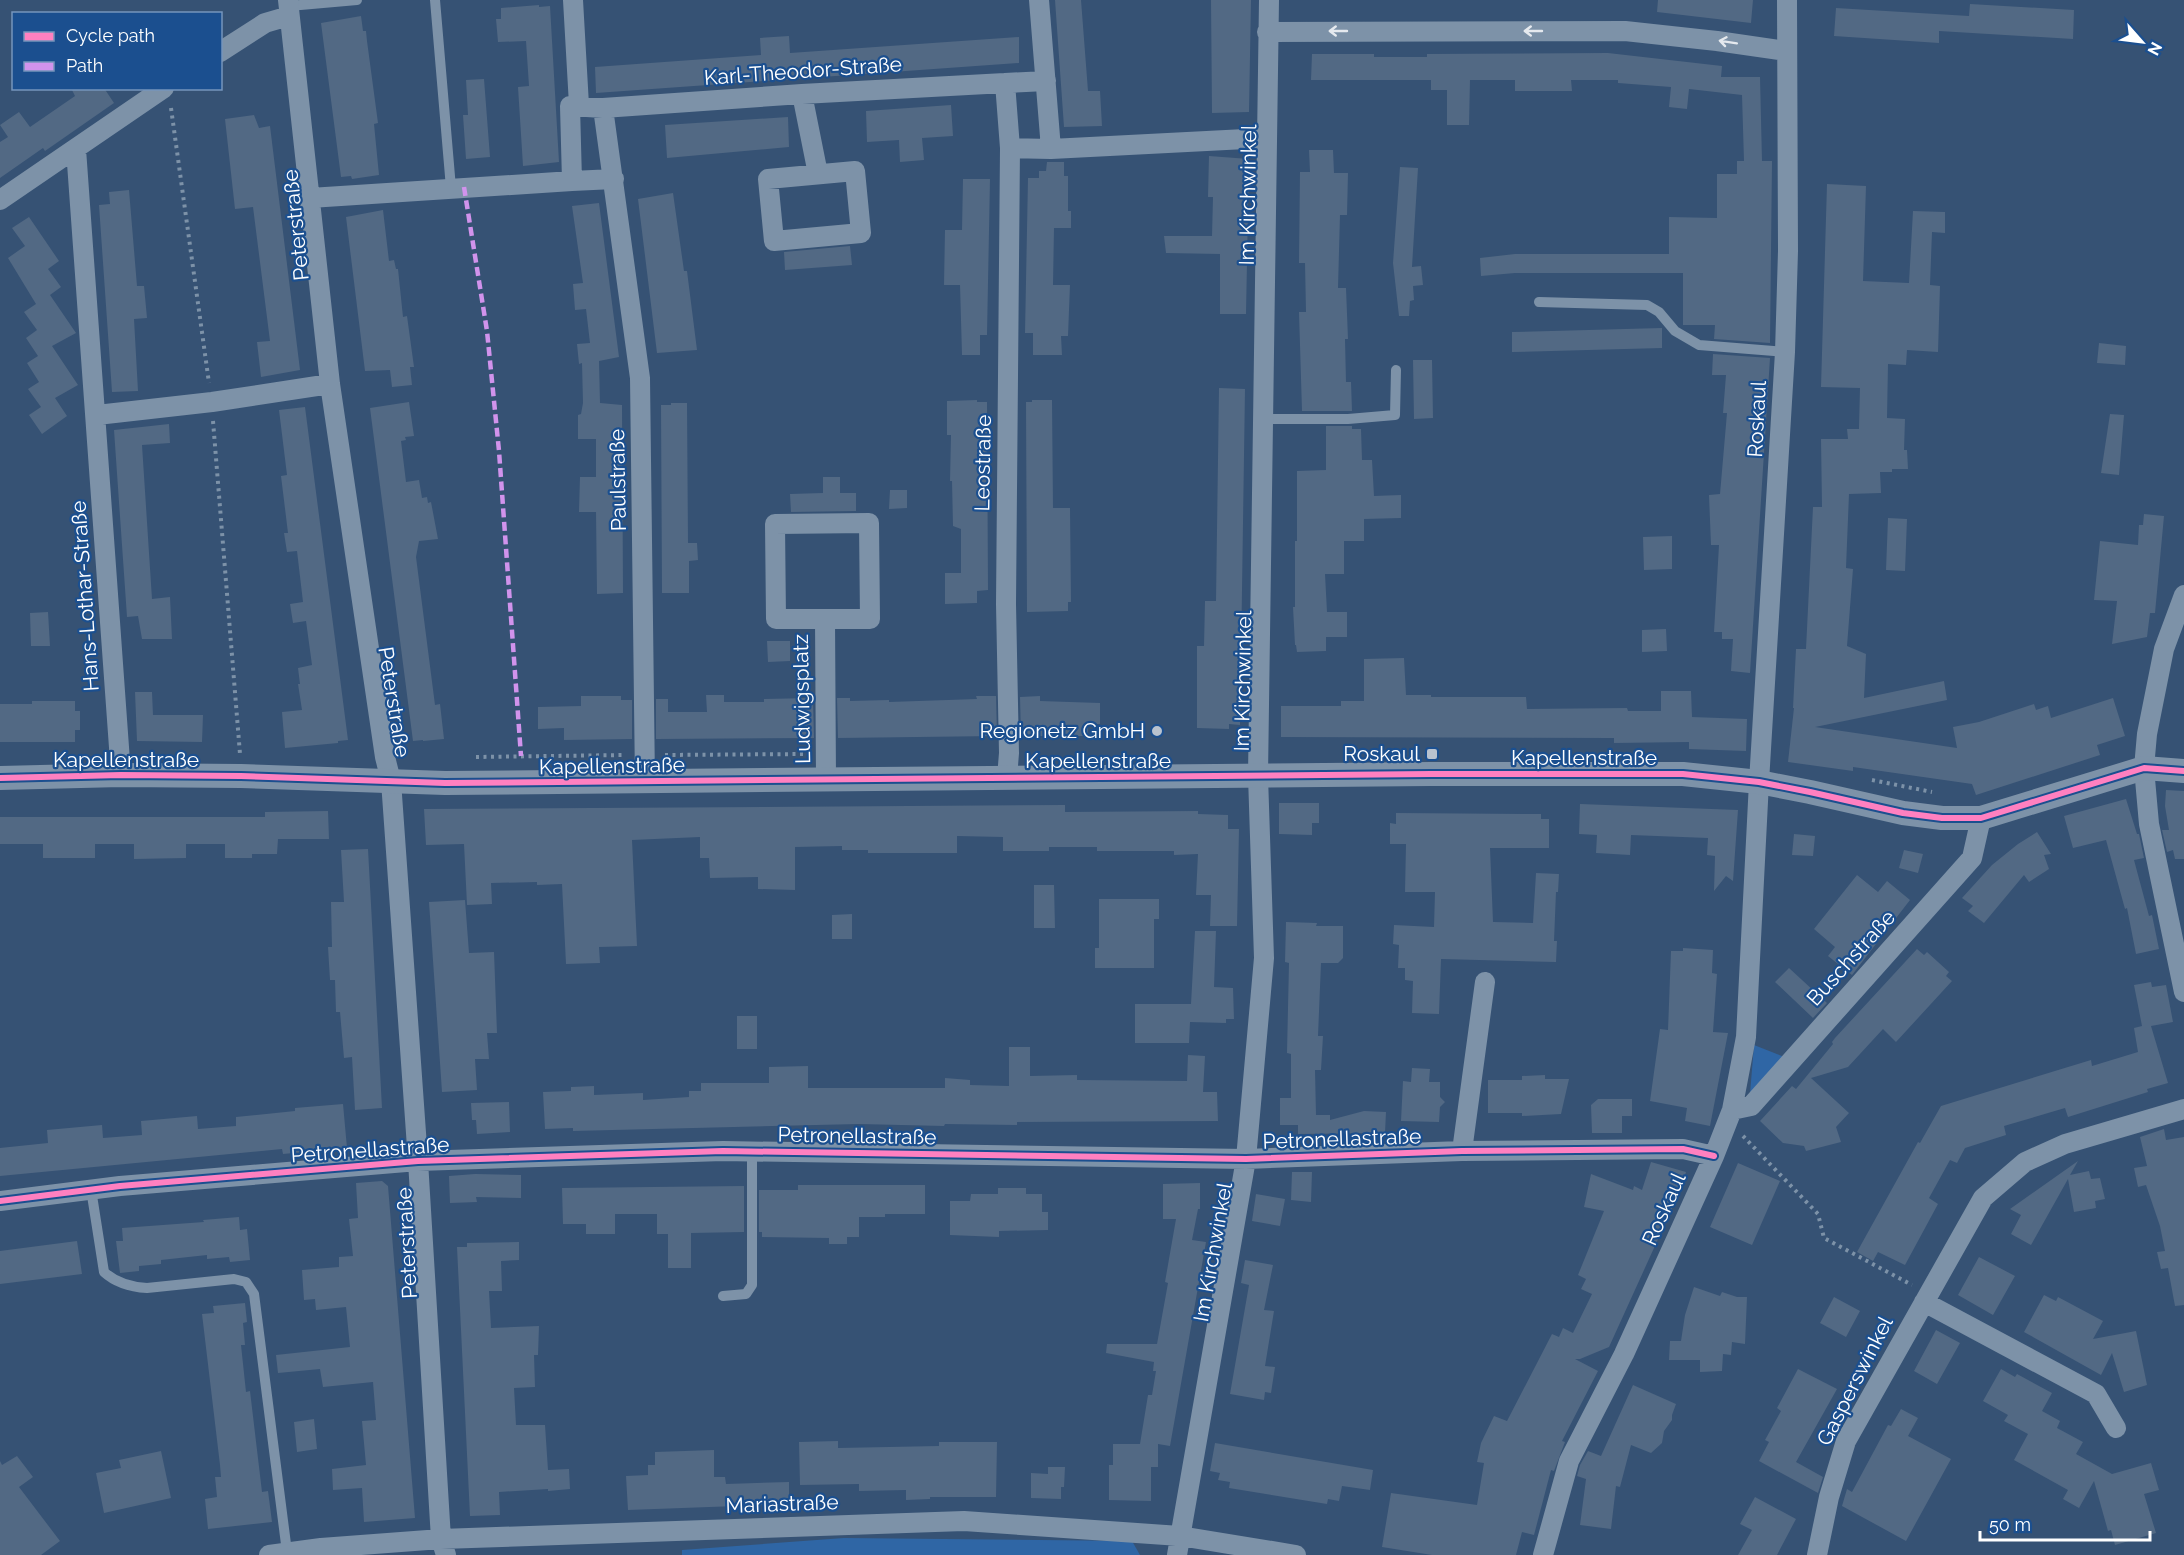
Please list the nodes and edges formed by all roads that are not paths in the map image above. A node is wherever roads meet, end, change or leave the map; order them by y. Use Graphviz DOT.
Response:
graph roads {
  1 [pos="357,0"];
  2 [pos="435,0"];
  3 [pos="573,0"];
  4 [pos="1039,0"];
  5 [pos="1269,0"];
  6 [pos="1787,0"];
  7 [pos="289,7"];
  8 [pos="1267,32"];
  9 [pos="222,51"];
  10 [pos="1786,51"];
  11 [pos="1046,81"];
  12 [pos="1005,83"];
  13 [pos="167,94"];
  14 [pos="802,94"];
  15 [pos="579,105"];
  16 [pos="603,108"];
  17 [pos="1266,138"];
  18 [pos="1010,148"];
  19 [pos="1051,148"];
  20 [pos="76,149"];
  21 [pos="818,174"];
  22 [pos="614,179"];
  23 [pos="572,181"];
  24 [pos="451,188"];
  25 [pos="310,198"];
  26 [pos="0,200"];
  27 [pos="1539,302"];
  28 [pos="1785,352"];
  29 [pos="1396,370"];
  30 [pos="330,384"];
  31 [pos="97,415"];
  32 [pos="1263,419"];
  33 [pos="2184,595"];
  34 [pos="825,619"];
  35 [pos="2144,768"];
  36 [pos="2184,771"];
  37 [pos="121,775"];
  38 [pos="1258,776"];
  39 [pos="0,778"];
  40 [pos="1007,778"];
  41 [pos="826,779"];
  42 [pos="391,781"];
  43 [pos="1759,782"];
  44 [pos="645,783"];
  45 [pos="1981,818"];
  46 [pos="1485,982"];
  47 [pos="2184,992"];
  48 [pos="2184,1109"];
  49 [pos="1730,1115"];
  50 [pos="1462,1150"];
  51 [pos="752,1151"];
  52 [pos="1714,1156"];
  53 [pos="1246,1159"];
  54 [pos="418,1161"];
  55 [pos="91,1190"];
  56 [pos="0,1201"];
  57 [pos="723,1296"];
  58 [pos="1927,1298"];
  59 [pos="2116,1428"];
  60 [pos="1179,1545"];
  61 [pos="444,1547"];
  62 [pos="278,1554"];
  63 [pos="1296,1555"];
  64 [pos="1543,1555"];
  65 [pos="1817,1555"];
  1 -- 7 [label="lane"];
  2 -- 24 [label="lane"];
  3 -- 15 [label="street"];
  4 -- 11 [label="street"];
  5 -- 8 [label="street, Im Kirchwinkel"];
  6 -- 10 [label="street, Roskaul"];
  7 -- 9 [label="street"];
  7 -- 25 [label="street, Peterstraße"];
  10 -- 8 [label="street, one-way"];
  8 -- 17 [label="street, Im Kirchwinkel"];
  10 -- 28 [label="street, Roskaul"];
  11 -- 12 [label="street"];
  11 -- 19 [label="street"];
  12 -- 14 [label="street, Karl-Theodor-Straße"];
  12 -- 18 [label="street, Leostraße"];
  13 -- 20 [label="street"];
  14 -- 16 [label="street, Karl-Theodor-Straße"];
  14 -- 21 [label="street"];
  15 -- 16 [label="street"];
  15 -- 23 [label="street"];
  16 -- 22 [label="street, Paulstraße"];
  17 -- 19 [label="street"];
  17 -- 32 [label="street, Im Kirchwinkel"];
  18 -- 19 [label="street"];
  18 -- 40 [label="street, Leostraße"];
  20 -- 26 [label="street"];
  20 -- 31 [label="street, Hans-Lothar-Straße"];
  21 -- 21 [label="street"];
  22 -- 23 [label="street"];
  22 -- 44 [label="street, Paulstraße"];
  23 -- 24 [label="street"];
  24 -- 25 [label="street"];
  25 -- 30 [label="street, Peterstraße"];
  27 -- 28 [label="lane"];
  28 -- 43 [label="street, Roskaul"];
  29 -- 32 [label="lane"];
  30 -- 31 [label="street"];
  30 -- 42 [label="street, Peterstraße"];
  31 -- 37 [label="street, Hans-Lothar-Straße"];
  32 -- 38 [label="street, Im Kirchwinkel"];
  33 -- 35 [label="street"];
  34 -- 34 [label="street, Ludwigsplatz"];
  34 -- 41 [label="street, Ludwigsplatz"];
  35 -- 36 [label="street, Kapellenstraße"];
  35 -- 45 [label="street, Kapellenstraße"];
  35 -- 47 [label="street"];
  37 -- 39 [label="street, Kapellenstraße"];
  37 -- 42 [label="street, Kapellenstraße"];
  38 -- 40 [label="street, Kapellenstraße"];
  38 -- 43 [label="street, Kapellenstraße"];
  38 -- 53 [label="street, Im Kirchwinkel"];
  40 -- 41 [label="street, Kapellenstraße"];
  41 -- 44 [label="street, Kapellenstraße"];
  42 -- 44 [label="street, Kapellenstraße"];
  42 -- 54 [label="street, Peterstraße"];
  43 -- 45 [label="street, Kapellenstraße"];
  43 -- 49 [label="street, Roskaul"];
  45 -- 49 [label="street, Buschstraße"];
  46 -- 50 [label="street"];
  48 -- 58 [label="street, Gasperswinkel"];
  49 -- 52 [label="street, Roskaul"];
  50 -- 52 [label="street, Petronellastraße"];
  50 -- 53 [label="street, Petronellastraße"];
  51 -- 53 [label="street, Petronellastraße"];
  51 -- 54 [label="street, Petronellastraße"];
  51 -- 57 [label="lane"];
  52 -- 64 [label="street, Roskaul"];
  53 -- 60 [label="street, Im Kirchwinkel"];
  54 -- 55 [label="street, Petronellastraße"];
  54 -- 61 [label="street, Peterstraße"];
  55 -- 56 [label="street, Petronellastraße"];
  55 -- 62 [label="lane"];
  58 -- 59 [label="street"];
  58 -- 65 [label="street, Gasperswinkel"];
  60 -- 61 [label="street, Mariastraße"];
  60 -- 63 [label="street, Mariastraße"];
  61 -- 62 [label="street, Mariastraße"];
}
